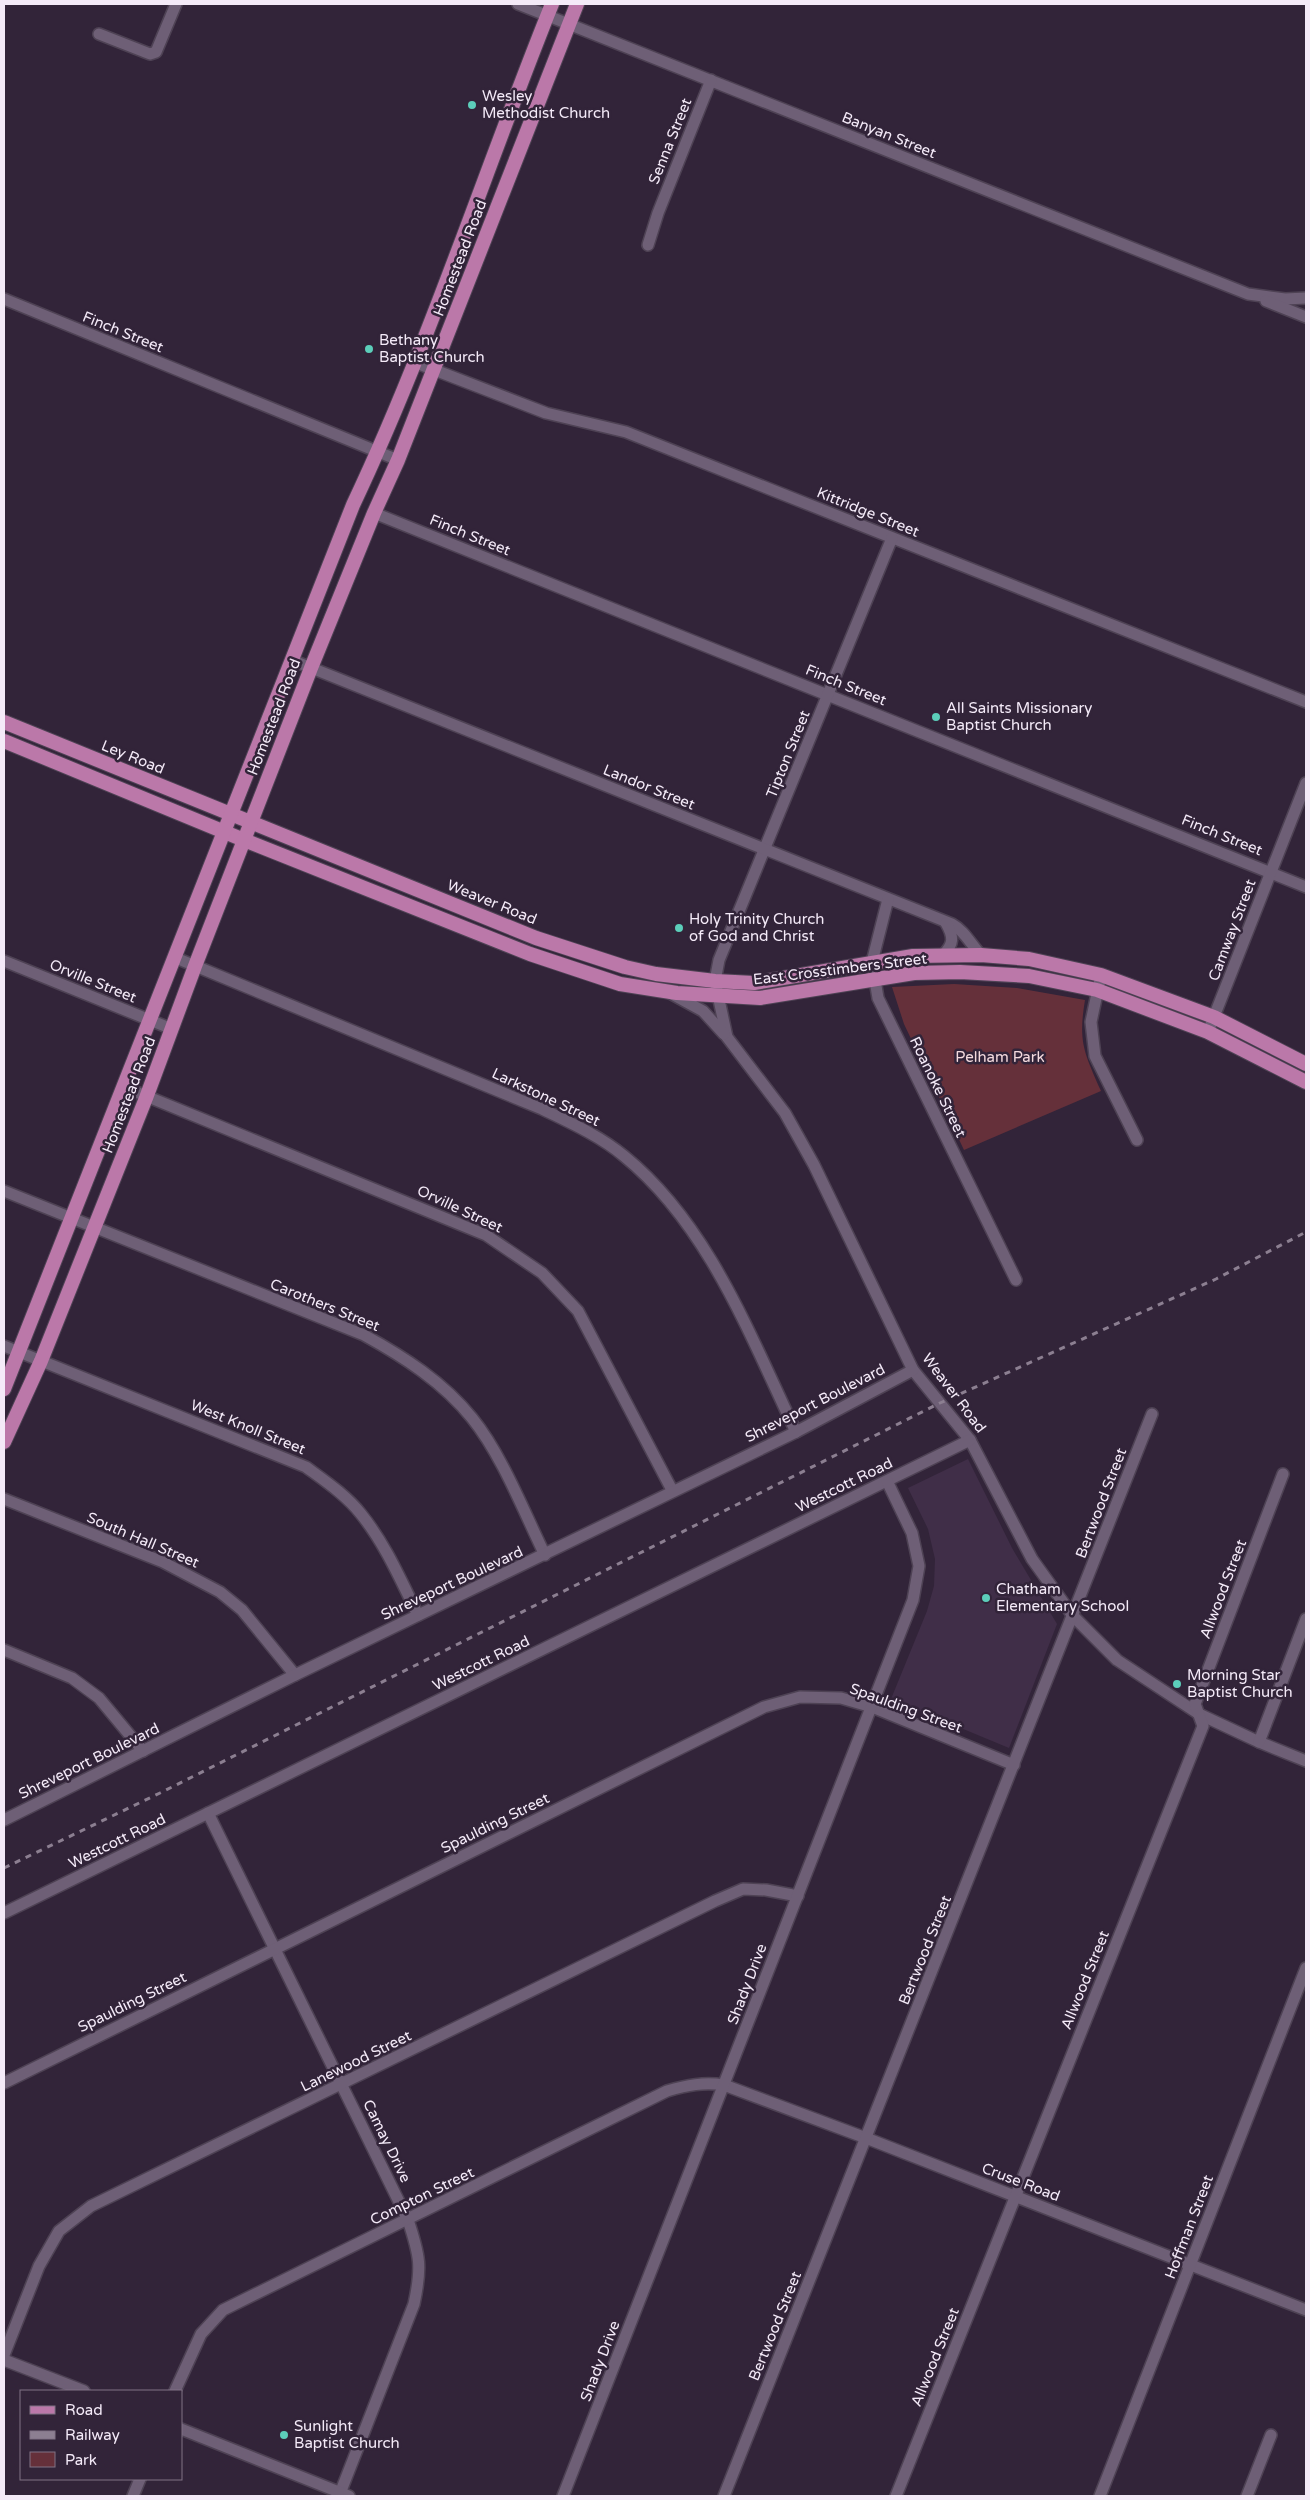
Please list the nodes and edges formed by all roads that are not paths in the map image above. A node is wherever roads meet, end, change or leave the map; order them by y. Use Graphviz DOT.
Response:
graph roads {
  1 [pos="176,4"];
  2 [pos="518,4"];
  3 [pos="577,4"];
  4 [pos="550,10"];
  5 [pos="569,24"];
  6 [pos="100,34"];
  7 [pos="711,80"];
  8 [pos="492,162"];
  9 [pos="512,170"];
  10 [pos="648,245"];
  11 [pos="447,278"];
  12 [pos="467,286"];
  13 [pos="1248,294"];
  14 [pos="1306,298"];
  15 [pos="4,299"];
  16 [pos="1306,317"];
  17 [pos="414,362"];
  18 [pos="434,370"];
  19 [pos="378,453"];
  20 [pos="398,460"];
  21 [pos="374,512"];
  22 [pos="892,538"];
  23 [pos="294,661"];
  24 [pos="311,668"];
  25 [pos="829,694"];
  26 [pos="1306,702"];
  27 [pos="4,722"];
  28 [pos="47,740"];
  29 [pos="4,741"];
  30 [pos="39,755"];
  31 [pos="1306,783"];
  32 [pos="232,815"];
  33 [pos="250,822"];
  34 [pos="225,832"];
  35 [pos="244,840"];
  36 [pos="765,850"];
  37 [pos="1270,871"];
  38 [pos="1306,886"];
  39 [pos="888,899"];
  40 [pos="498,923"];
  41 [pos="946,923"];
  42 [pos="491,938"];
  43 [pos="943,955"];
  44 [pos="981,955"];
  45 [pos="176,958"];
  46 [pos="4,961"];
  47 [pos="872,962"];
  48 [pos="195,966"];
  49 [pos="1101,975"];
  50 [pos="874,980"];
  51 [pos="715,981"];
  52 [pos="1097,990"];
  53 [pos="666,991"];
  54 [pos="717,996"];
  55 [pos="1214,1017"];
  56 [pos="151,1020"];
  57 [pos="172,1030"];
  58 [pos="1208,1032"];
  59 [pos="727,1037"];
  60 [pos="1306,1064"];
  61 [pos="1306,1082"];
  62 [pos="124,1087"];
  63 [pos="146,1098"];
  64 [pos="1137,1140"];
  65 [pos="4,1191"];
  66 [pos="71,1219"];
  67 [pos="94,1229"];
  68 [pos="1016,1280"];
  69 [pos="4,1346"];
  70 [pos="19,1352"];
  71 [pos="41,1361"];
  72 [pos="913,1370"];
  73 [pos="4,1389"];
  74 [pos="1152,1414"];
  75 [pos="11,1426"];
  76 [pos="796,1432"];
  77 [pos="970,1440"];
  78 [pos="4,1442"];
  79 [pos="4,1451"];
  80 [pos="1283,1474"];
  81 [pos="888,1481"];
  82 [pos="672,1490"];
  83 [pos="4,1500"];
  84 [pos="544,1555"];
  85 [pos="418,1615"];
  86 [pos="1073,1616"];
  87 [pos="1306,1619"];
  88 [pos="4,1650"];
  89 [pos="295,1675"];
  90 [pos="872,1707"];
  91 [pos="1199,1714"];
  92 [pos="1259,1742"];
  93 [pos="144,1751"];
  94 [pos="1306,1761"];
  95 [pos="1014,1765"];
  96 [pos="208,1813"];
  97 [pos="4,1820"];
  98 [pos="798,1896"];
  99 [pos="4,1913"];
  100 [pos="275,1948"];
  101 [pos="1306,1968"];
  102 [pos="4,2082"];
  103 [pos="342,2084"];
  104 [pos="724,2085"];
  105 [pos="866,2138"];
  106 [pos="1015,2196"];
  107 [pos="408,2220"];
  108 [pos="1191,2264"];
  109 [pos="1306,2310"];
  110 [pos="4,2355"];
  111 [pos="4,2360"];
  112 [pos="81,2390"];
  113 [pos="175,2390"];
  114 [pos="182,2429"];
  115 [pos="1271,2435"];
  116 [pos="140,2480"];
  117 [pos="343,2495"];
  118 [pos="133,2496"];
  119 [pos="564,2496"];
  120 [pos="724,2496"];
  121 [pos="896,2496"];
  122 [pos="1100,2496"];
  123 [pos="1247,2496"];
  1 -- 6 [label="street"];
  2 -- 4 [label="street, Banyan Street"];
  3 -- 5 [label="main road, Homestead Road"];
  4 -- 5 [label="street, Banyan Street"];
  4 -- 8 [label="main road, Homestead Road"];
  5 -- 7 [label="street, Banyan Street"];
  5 -- 9 [label="main road, Homestead Road"];
  7 -- 10 [label="street, Senna Street"];
  7 -- 13 [label="street, Banyan Street"];
  8 -- 9 [label="main road"];
  8 -- 11 [label="main road, Homestead Road"];
  9 -- 12 [label="main road, Homestead Road"];
  11 -- 12 [label="main road"];
  11 -- 17 [label="main road, Homestead Road"];
  12 -- 18 [label="main road, Homestead Road"];
  13 -- 14 [label="street, Banyan Street"];
  13 -- 16 [label="street, Banyan Street"];
  15 -- 19 [label="street, Finch Street"];
  17 -- 18 [label="street, Kittridge Street"];
  17 -- 19 [label="main road, Homestead Road"];
  18 -- 20 [label="main road, Homestead Road"];
  18 -- 22 [label="street, Kittridge Street"];
  19 -- 20 [label="street, Finch Street"];
  19 -- 23 [label="main road, Homestead Road"];
  20 -- 21 [label="main road, Homestead Road"];
  21 -- 24 [label="main road, Homestead Road"];
  21 -- 25 [label="street, Finch Street"];
  22 -- 25 [label="street, Tipton Street"];
  22 -- 26 [label="street, Kittridge Street"];
  23 -- 24 [label="street, Landor Street"];
  23 -- 32 [label="main road, Homestead Road"];
  24 -- 33 [label="main road, Homestead Road"];
  24 -- 36 [label="street, Landor Street"];
  25 -- 36 [label="street, Tipton Street"];
  25 -- 37 [label="street, Finch Street"];
  27 -- 28 [label="main road, Ley Road"];
  28 -- 30 [label="main road"];
  28 -- 32 [label="main road, Ley Road"];
  29 -- 30 [label="main road"];
  30 -- 34 [label="main road"];
  31 -- 37 [label="street, Camway Street"];
  32 -- 33 [label="main road, Ley Road"];
  32 -- 34 [label="main road, Homestead Road"];
  33 -- 35 [label="main road, Homestead Road"];
  33 -- 40 [label="main road, Weaver Road"];
  34 -- 35 [label="main road"];
  34 -- 45 [label="main road, Homestead Road"];
  35 -- 42 [label="main road"];
  35 -- 48 [label="main road, Homestead Road"];
  36 -- 39 [label="street, Landor Street"];
  36 -- 51 [label="street, Tipton Street"];
  37 -- 38 [label="street, Finch Street"];
  37 -- 55 [label="street, Camway Street"];
  39 -- 41 [label="street, Landor Street"];
  39 -- 47 [label="street, Roanoke Street"];
  40 -- 42 [label="main road"];
  40 -- 51 [label="main road, Weaver Road"];
  41 -- 43 [label="street"];
  41 -- 44 [label="street, Landor Street"];
  42 -- 53 [label="main road"];
  43 -- 44 [label="main road, East Crosstimbers Street"];
  43 -- 47 [label="main road, East Crosstimbers Street"];
  44 -- 49 [label="main road, East Crosstimbers Street"];
  45 -- 48 [label="street, Larkstone Street"];
  45 -- 56 [label="main road, Homestead Road"];
  46 -- 56 [label="street, Orville Street"];
  47 -- 50 [label="street, Roanoke Street"];
  47 -- 51 [label="main road, East Crosstimbers Street"];
  48 -- 57 [label="main road, Homestead Road"];
  48 -- 76 [label="street, Larkstone Street"];
  49 -- 52 [label="street"];
  49 -- 55 [label="main road, East Crosstimbers Street"];
  50 -- 52 [label="main road, East Crosstimbers Street"];
  50 -- 54 [label="main road, East Crosstimbers Street"];
  50 -- 68 [label="street, Roanoke Street"];
  51 -- 54 [label="street, Weaver Road"];
  52 -- 58 [label="main road, East Crosstimbers Street"];
  52 -- 64 [label="street"];
  53 -- 54 [label="main road"];
  53 -- 59 [label="street"];
  54 -- 59 [label="street, Weaver Road"];
  55 -- 58 [label="street, Camway Street"];
  55 -- 60 [label="main road, East Crosstimbers Street"];
  56 -- 57 [label="street, Orville Street"];
  56 -- 62 [label="main road, Homestead Road"];
  57 -- 63 [label="main road, Homestead Road"];
  58 -- 61 [label="main road, East Crosstimbers Street"];
  59 -- 72 [label="street, Weaver Road"];
  62 -- 63 [label="street, Orville Street"];
  62 -- 66 [label="main road, Homestead Road"];
  63 -- 67 [label="main road, Homestead Road"];
  63 -- 82 [label="street, Orville Street"];
  65 -- 66 [label="street, Carothers Street"];
  66 -- 67 [label="street, Carothers Street"];
  66 -- 70 [label="main road, Homestead Road"];
  67 -- 71 [label="main road, Homestead Road"];
  67 -- 84 [label="street, Carothers Street"];
  69 -- 70 [label="street, West Knoll Street"];
  70 -- 71 [label="street, West Knoll Street"];
  70 -- 73 [label="main road, Homestead Road"];
  71 -- 75 [label="main road, Homestead Road"];
  71 -- 85 [label="street, West Knoll Street"];
  72 -- 76 [label="street, Shreveport Boulevard"];
  72 -- 77 [label="street, Weaver Road"];
  74 -- 86 [label="street, Bertwood Street"];
  75 -- 78 [label="main road, Homestead Road"];
  75 -- 79 [label="main road"];
  76 -- 82 [label="street, Shreveport Boulevard"];
  77 -- 81 [label="street, Westcott Road"];
  77 -- 86 [label="street, Weaver Road"];
  80 -- 91 [label="street, Allwood Street"];
  81 -- 90 [label="street, Shady Drive"];
  81 -- 96 [label="street, Westcott Road"];
  82 -- 84 [label="street, Shreveport Boulevard"];
  83 -- 89 [label="street, South Hall Street"];
  84 -- 85 [label="street, Shreveport Boulevard"];
  85 -- 89 [label="street, Shreveport Boulevard"];
  86 -- 91 [label="street, Weaver Road"];
  86 -- 95 [label="street, Bertwood Street"];
  87 -- 92 [label="street"];
  88 -- 93 [label="street"];
  89 -- 93 [label="street, Shreveport Boulevard"];
  90 -- 95 [label="street, Spaulding Street"];
  90 -- 98 [label="street, Shady Drive"];
  90 -- 100 [label="street, Spaulding Street"];
  91 -- 92 [label="street, Weaver Road"];
  91 -- 106 [label="street, Allwood Street"];
  92 -- 94 [label="street, Weaver Road"];
  93 -- 97 [label="street, Shreveport Boulevard"];
  95 -- 105 [label="street, Bertwood Street"];
  96 -- 99 [label="street, Westcott Road"];
  96 -- 100 [label="street, Camay Drive"];
  98 -- 103 [label="street, Lanewood Street"];
  98 -- 104 [label="street, Shady Drive"];
  100 -- 102 [label="street, Spaulding Street"];
  100 -- 103 [label="street, Camay Drive"];
  101 -- 108 [label="street, Hoffman Street"];
  103 -- 107 [label="street, Camay Drive"];
  103 -- 110 [label="street, Lanewood Street"];
  104 -- 105 [label="street, Cruse Road"];
  104 -- 107 [label="street, Compton Street"];
  104 -- 119 [label="street, Shady Drive"];
  105 -- 106 [label="street, Cruse Road"];
  105 -- 120 [label="street, Bertwood Street"];
  106 -- 108 [label="street, Cruse Road"];
  106 -- 121 [label="street, Allwood Street"];
  107 -- 113 [label="street, Compton Street"];
  107 -- 117 [label="street, Camay Drive"];
  108 -- 109 [label="street, Cruse Road"];
  108 -- 122 [label="street, Hoffman Street"];
  111 -- 112 [label="street"];
  114 -- 117 [label="street"];
  115 -- 123 [label="street"];
  116 -- 118 [label="street"];
}
